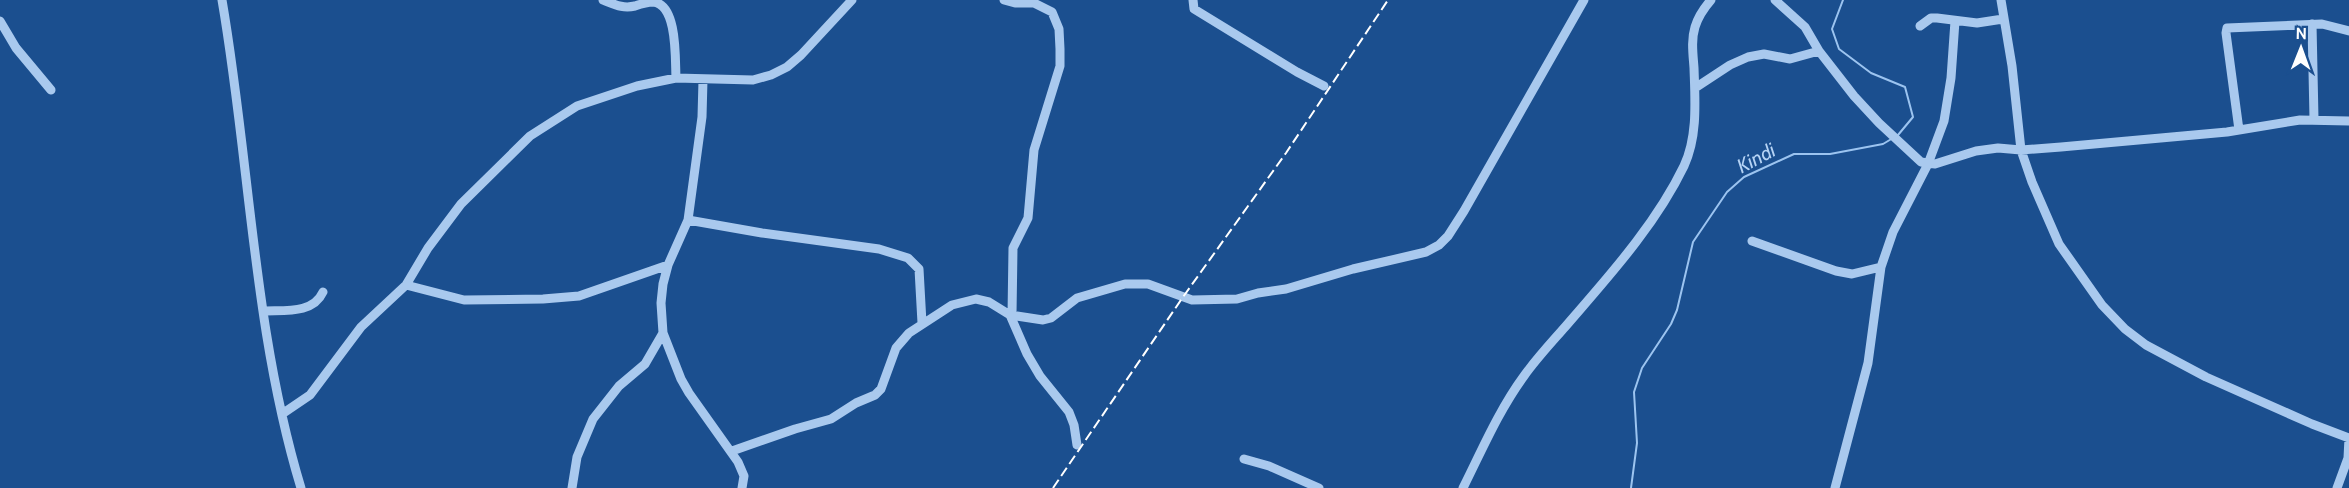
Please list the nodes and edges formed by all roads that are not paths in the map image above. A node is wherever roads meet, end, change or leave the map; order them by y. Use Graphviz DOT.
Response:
graph roads {
  1 [pos="222,0"];
  2 [pos="603,0"];
  3 [pos="852,0"];
  4 [pos="1004,0"];
  5 [pos="1193,0"];
  6 [pos="1584,0"];
  7 [pos="1711,0"];
  8 [pos="1775,0"];
  9 [pos="2001,0"];
  10 [pos="2003,19"];
  11 [pos="0,21"];
  12 [pos="1955,21"];
  13 [pos="2312,24"];
  14 [pos="1920,26"];
  15 [pos="2349,31"];
  16 [pos="1819,51"];
  17 [pos="676,78"];
  18 [pos="703,81"];
  19 [pos="1324,86"];
  20 [pos="1695,88"];
  21 [pos="51,90"];
  22 [pos="2314,119"];
  23 [pos="2349,121"];
  24 [pos="2239,130"];
  25 [pos="2021,150"];
  26 [pos="1928,164"];
  27 [pos="688,220"];
  28 [pos="1752,242"];
  29 [pos="668,265"];
  30 [pos="1881,267"];
  31 [pos="406,285"];
  32 [pos="323,292"];
  33 [pos="264,311"];
  34 [pos="1011,315"];
  35 [pos="922,323"];
  36 [pos="663,333"];
  37 [pos="282,414"];
  38 [pos="2349,438"];
  39 [pos="1077,445"];
  40 [pos="732,451"];
  41 [pos="1244,459"];
  42 [pos="301,488"];
  43 [pos="572,488"];
  44 [pos="742,488"];
  45 [pos="1319,488"];
  46 [pos="1463,488"];
  47 [pos="1834,488"];
  48 [pos="2337,488"];
  1 -- 33 [label="street"];
  2 -- 17 [label="street"];
  3 -- 18 [label="street"];
  4 -- 34 [label="street"];
  5 -- 19 [label="street"];
  6 -- 34 [label="street"];
  7 -- 20 [label="street"];
  8 -- 16 [label="street"];
  9 -- 10 [label="street"];
  10 -- 12 [label="street"];
  10 -- 25 [label="street"];
  11 -- 21 [label="street"];
  12 -- 14 [label="street"];
  12 -- 26 [label="street"];
  13 -- 15 [label="street"];
  13 -- 22 [label="street"];
  13 -- 24 [label="street"];
  16 -- 20 [label="street"];
  16 -- 26 [label="street"];
  17 -- 18 [label="street"];
  17 -- 31 [label="street"];
  18 -- 27 [label="street"];
  20 -- 46 [label="street"];
  22 -- 23 [label="street"];
  22 -- 24 [label="street"];
  24 -- 25 [label="street"];
  25 -- 26 [label="street"];
  25 -- 38 [label="street"];
  26 -- 30 [label="street"];
  27 -- 29 [label="street"];
  27 -- 35 [label="street"];
  28 -- 30 [label="street"];
  29 -- 31 [label="street"];
  29 -- 36 [label="street"];
  30 -- 47 [label="street"];
  31 -- 37 [label="street"];
  32 -- 33 [label="street"];
  33 -- 37 [label="street"];
  34 -- 35 [label="street"];
  34 -- 39 [label="street"];
  35 -- 40 [label="street"];
  36 -- 40 [label="street"];
  36 -- 43 [label="street"];
  37 -- 42 [label="street"];
  38 -- 48 [label="street"];
  40 -- 44 [label="street"];
  41 -- 45 [label="street"];
}
